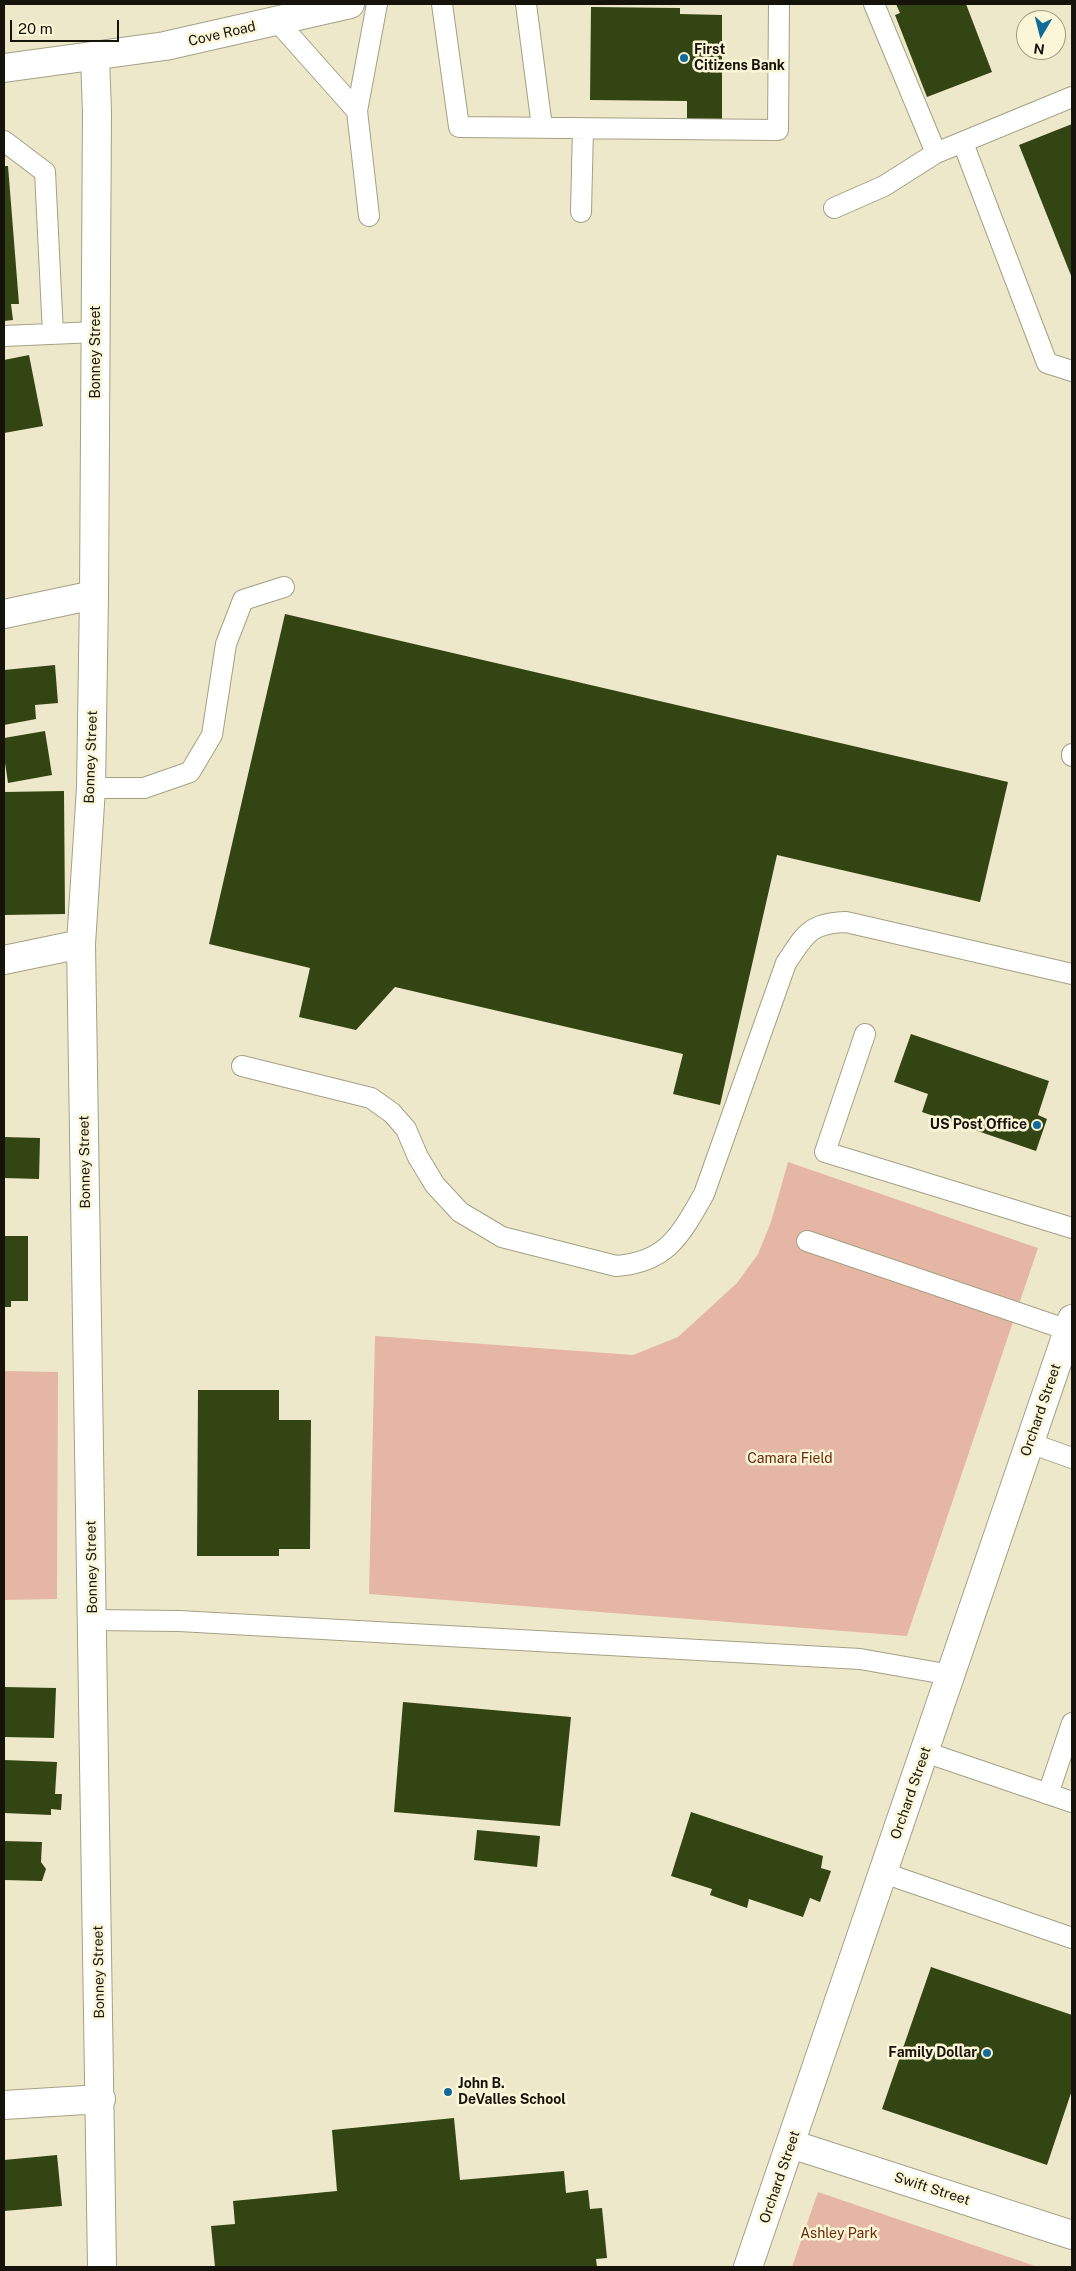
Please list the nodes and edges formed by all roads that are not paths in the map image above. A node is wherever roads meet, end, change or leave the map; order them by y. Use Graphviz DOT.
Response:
graph roads {
  1 [pos="350,4"];
  2 [pos="378,4"];
  3 [pos="442,4"];
  4 [pos="526,4"];
  5 [pos="778,4"];
  6 [pos="874,4"];
  7 [pos="278,21"];
  8 [pos="95,57"];
  9 [pos="4,68"];
  10 [pos="1072,97"];
  11 [pos="357,111"];
  12 [pos="542,127"];
  13 [pos="583,128"];
  14 [pos="4,141"];
  15 [pos="963,142"];
  16 [pos="936,153"];
  17 [pos="834,208"];
  18 [pos="581,212"];
  19 [pos="369,216"];
  20 [pos="96,332"];
  21 [pos="53,334"];
  22 [pos="4,336"];
  23 [pos="1072,371"];
  24 [pos="284,587"];
  25 [pos="94,595"];
  26 [pos="4,614"];
  27 [pos="91,788"];
  28 [pos="81,944"];
  29 [pos="4,960"];
  30 [pos="1072,974"];
  31 [pos="865,1034"];
  32 [pos="242,1066"];
  33 [pos="1072,1228"];
  34 [pos="807,1241"];
  35 [pos="1070,1325"];
  36 [pos="1030,1443"];
  37 [pos="1072,1458"];
  38 [pos="93,1620"];
  39 [pos="951,1676"];
  40 [pos="1072,1723"];
  41 [pos="925,1752"];
  42 [pos="1048,1794"];
  43 [pos="1072,1802"];
  44 [pos="884,1873"];
  45 [pos="1072,1938"];
  46 [pos="101,2099"];
  47 [pos="4,2105"];
  48 [pos="791,2144"];
  49 [pos="1072,2235"];
  50 [pos="102,2267"];
  51 [pos="748,2267"];
  1 -- 7 [label="street, Cove Road"];
  2 -- 11 [label="lane"];
  3 -- 12 [label="lane"];
  4 -- 12 [label="lane"];
  5 -- 13 [label="lane"];
  6 -- 16 [label="lane"];
  7 -- 8 [label="street, Cove Road"];
  7 -- 11 [label="lane"];
  8 -- 9 [label="street, Cove Road"];
  8 -- 20 [label="street, Bonney Street"];
  10 -- 15 [label="lane"];
  11 -- 19 [label="lane"];
  12 -- 13 [label="lane"];
  13 -- 18 [label="lane"];
  14 -- 21 [label="lane"];
  15 -- 16 [label="lane"];
  15 -- 23 [label="lane"];
  16 -- 17 [label="lane"];
  20 -- 21 [label="lane"];
  20 -- 25 [label="street, Bonney Street"];
  21 -- 22 [label="lane"];
  24 -- 27 [label="lane"];
  25 -- 26 [label="street"];
  25 -- 27 [label="street, Bonney Street"];
  27 -- 28 [label="street, Bonney Street"];
  28 -- 29 [label="street"];
  28 -- 38 [label="street, Bonney Street"];
  30 -- 32 [label="lane"];
  31 -- 33 [label="lane"];
  34 -- 35 [label="lane"];
  35 -- 36 [label="street, Orchard Street"];
  36 -- 37 [label="lane"];
  36 -- 39 [label="street, Orchard Street"];
  38 -- 39 [label="lane"];
  38 -- 46 [label="street, Bonney Street"];
  39 -- 41 [label="street, Orchard Street"];
  40 -- 42 [label="lane"];
  41 -- 42 [label="lane"];
  41 -- 44 [label="street, Orchard Street"];
  42 -- 43 [label="lane"];
  44 -- 45 [label="lane"];
  44 -- 48 [label="street, Orchard Street"];
  46 -- 47 [label="street"];
  46 -- 50 [label="street, Bonney Street"];
  48 -- 49 [label="street, Swift Street"];
  48 -- 51 [label="street, Orchard Street"];
}
